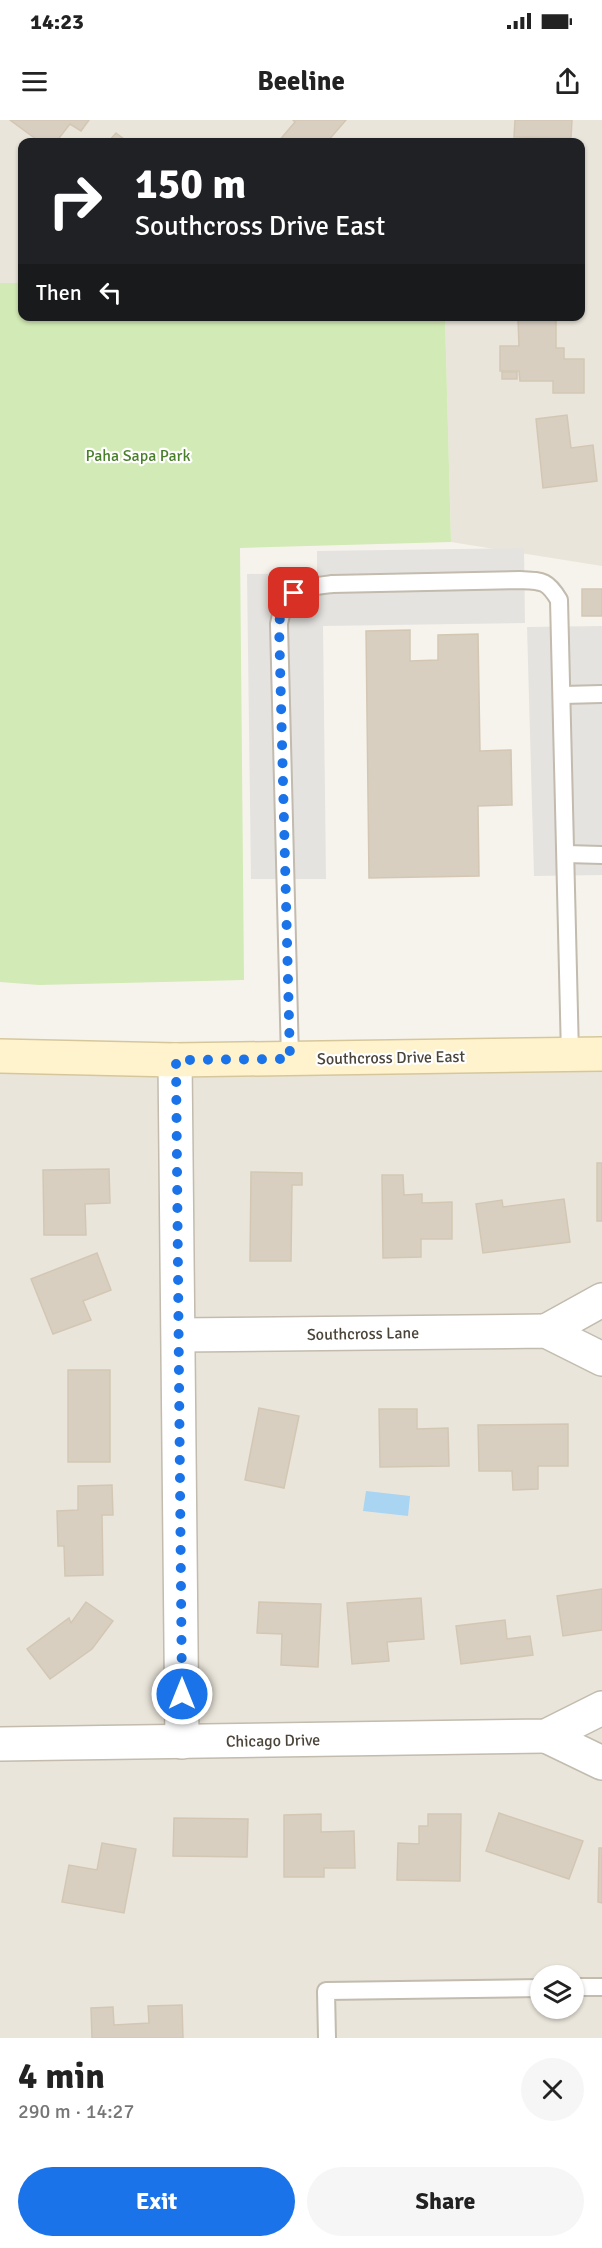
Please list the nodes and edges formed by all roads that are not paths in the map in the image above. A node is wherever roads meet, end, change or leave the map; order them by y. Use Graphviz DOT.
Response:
graph roads {
  1 [pos="602,694"];
  2 [pos="563,695"];
  3 [pos="566,854"];
  4 [pos="602,855"];
  5 [pos="570,1054"];
  6 [pos="602,1054"];
  7 [pos="0,1056"];
  8 [pos="290,1059"];
  9 [pos="176,1060"];
  10 [pos="602,1300"];
  11 [pos="546,1331"];
  12 [pos="179,1335"];
  13 [pos="602,1359"];
  14 [pos="602,1708"];
  15 [pos="546,1736"];
  16 [pos="182,1742"];
  17 [pos="0,1744"];
  18 [pos="602,1762"];
  19 [pos="584,1987"];
  20 [pos="602,1987"];
  21 [pos="530,1988"];
  22 [pos="327,2038"];
  1 -- 2 [label="lane"];
  2 -- 3 [label="lane"];
  2 -- 8 [label="lane"];
  3 -- 4 [label="lane"];
  3 -- 5 [label="lane"];
  5 -- 6 [label="street, Southcross Drive East"];
  5 -- 8 [label="street, Southcross Drive East"];
  7 -- 9 [label="street, Southcross Drive East"];
  8 -- 9 [label="street, Southcross Drive East"];
  9 -- 12 [label="street"];
  10 -- 11 [label="street, Southcross Lane"];
  11 -- 12 [label="street, Southcross Lane"];
  11 -- 13 [label="street, Southcross Lane"];
  12 -- 16 [label="street"];
  14 -- 15 [label="street, Chicago Drive"];
  15 -- 16 [label="street, Chicago Drive"];
  15 -- 18 [label="street, Chicago Drive"];
  16 -- 17 [label="street, Chicago Drive"];
  19 -- 20 [label="lane"];
  21 -- 22 [label="lane"];
}
